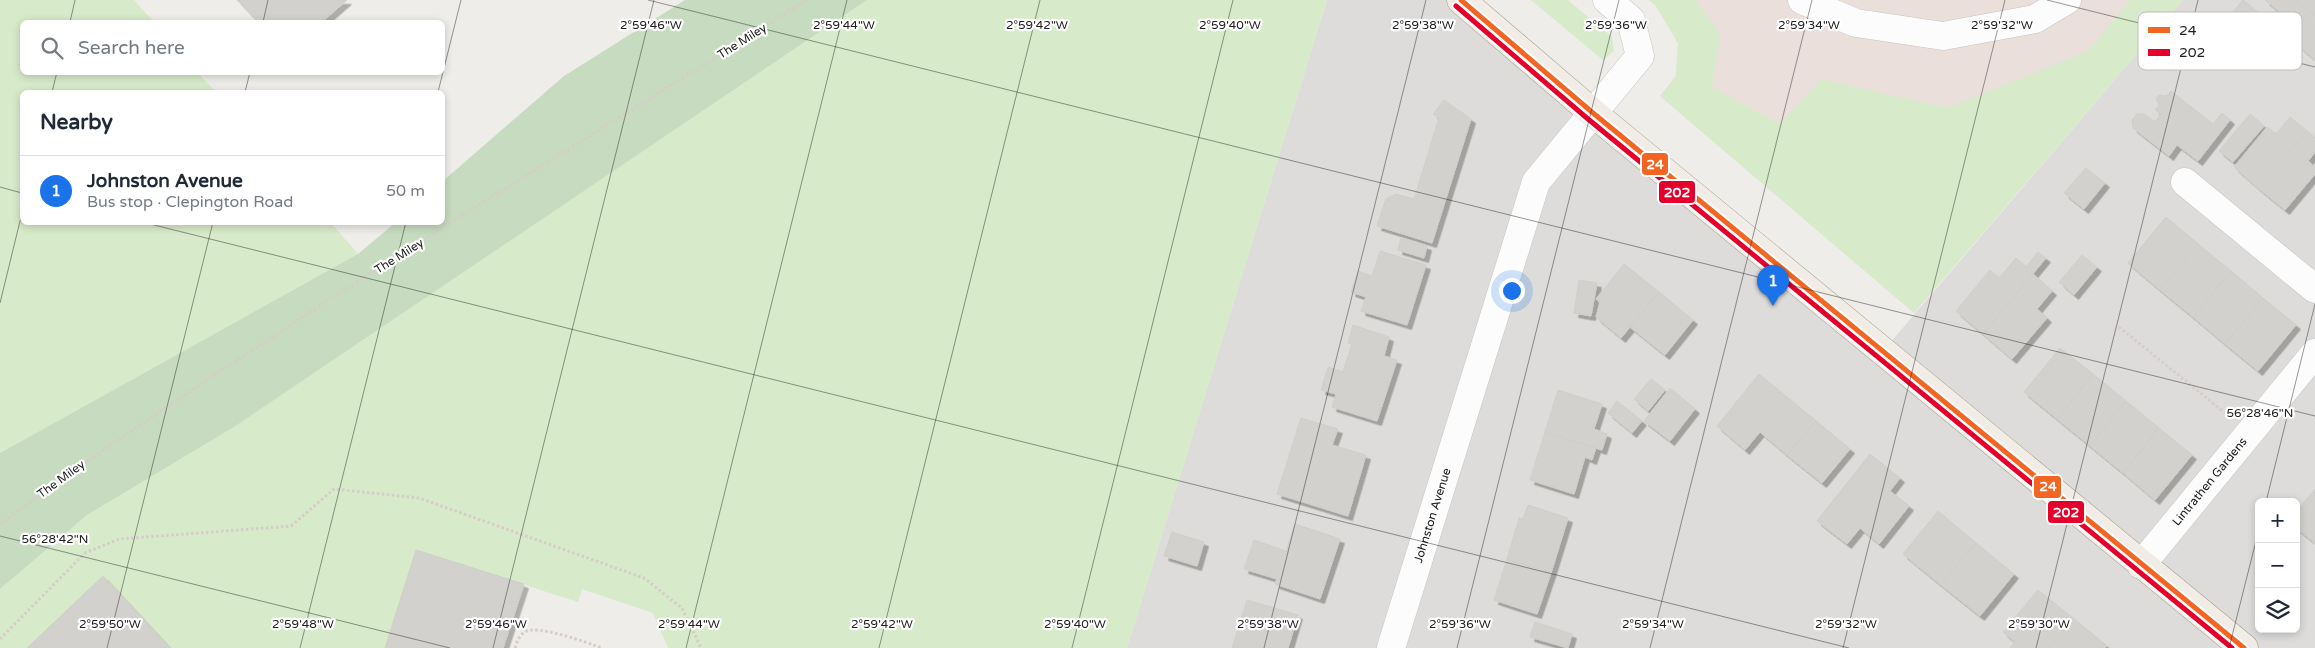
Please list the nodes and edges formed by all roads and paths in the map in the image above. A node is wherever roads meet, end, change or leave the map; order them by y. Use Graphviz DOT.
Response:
graph roads {
  1 [pos="806,0"];
  2 [pos="1461,0"];
  3 [pos="1607,0"];
  4 [pos="1802,0"];
  5 [pos="2068,0"];
  6 [pos="1593,114"];
  7 [pos="2185,182"];
  8 [pos="2315,290"];
  9 [pos="2119,327"];
  10 [pos="2315,353"];
  11 [pos="2250,433"];
  12 [pos="0,524"];
  13 [pos="2141,564"];
  14 [pos="0,639"];
  15 [pos="515,648"];
  16 [pos="602,648"];
  17 [pos="701,648"];
  18 [pos="1391,648"];
  19 [pos="2244,648"];
  1 -- 12 [label="path, The Miley"];
  2 -- 6 [label="main road"];
  3 -- 6 [label="street, Johnston Avenue"];
  4 -- 5 [label="street"];
  6 -- 13 [label="main road"];
  6 -- 18 [label="street, Johnston Avenue"];
  7 -- 8 [label="street"];
  9 -- 11 [label="path"];
  10 -- 11 [label="street, Lintrathen Gardens"];
  11 -- 13 [label="street, Lintrathen Gardens"];
  13 -- 19 [label="main road"];
  14 -- 17 [label="path"];
  15 -- 16 [label="path"];
}
